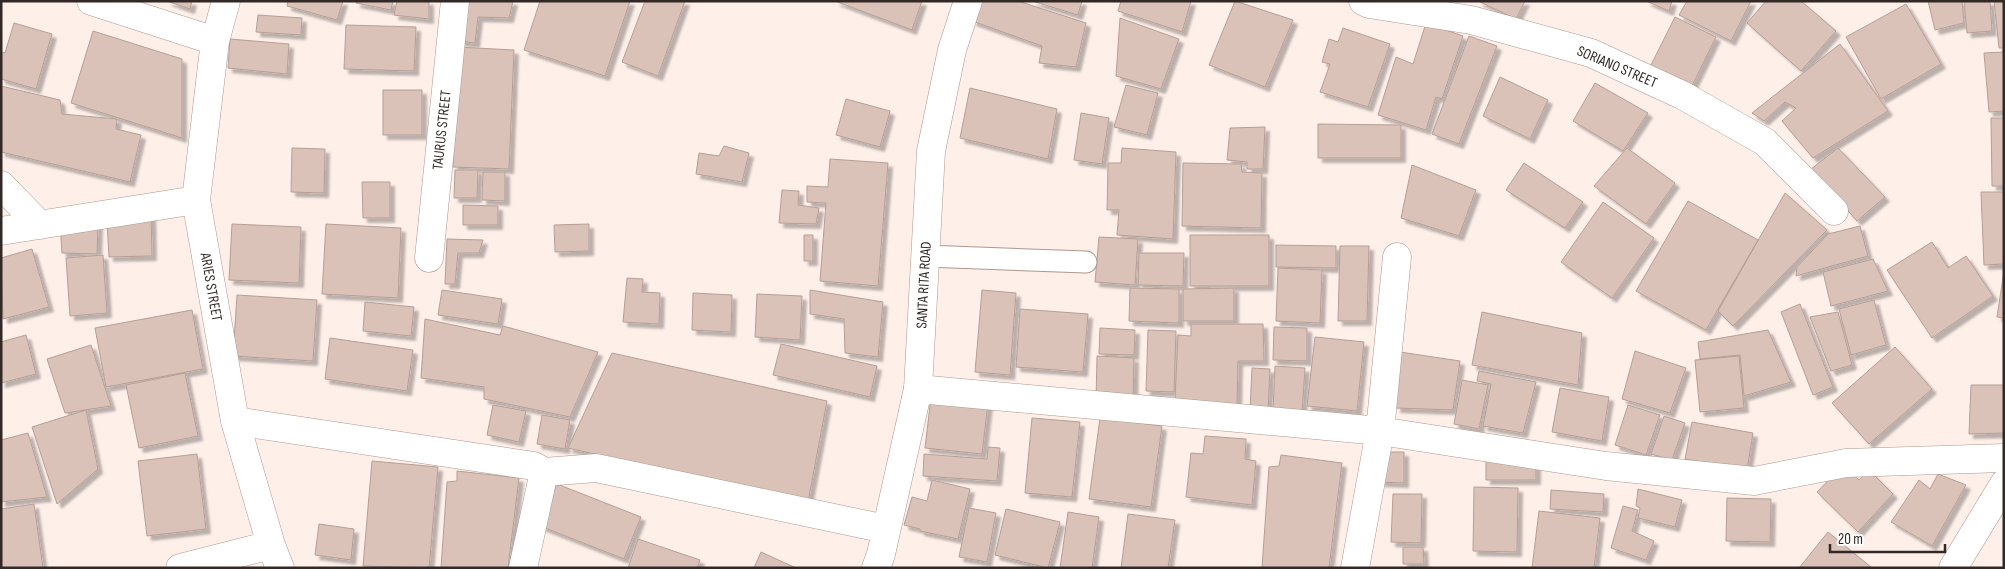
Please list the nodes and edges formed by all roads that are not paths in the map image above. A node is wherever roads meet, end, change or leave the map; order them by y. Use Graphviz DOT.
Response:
graph roads {
  1 [pos="91,1"];
  2 [pos="226,1"];
  3 [pos="455,1"];
  4 [pos="968,1"];
  5 [pos="1362,1"];
  6 [pos="215,41"];
  7 [pos="1,186"];
  8 [pos="196,200"];
  9 [pos="1834,211"];
  10 [pos="40,225"];
  11 [pos="1,231"];
  12 [pos="925,256"];
  13 [pos="1397,257"];
  14 [pos="428,258"];
  15 [pos="1086,262"];
  16 [pos="918,389"];
  17 [pos="236,421"];
  18 [pos="1380,431"];
  19 [pos="2004,458"];
  20 [pos="544,472"];
  21 [pos="2004,484"];
  22 [pos="886,529"];
  23 [pos="276,556"];
  24 [pos="180,568"];
  25 [pos="523,568"];
  26 [pos="876,568"];
  27 [pos="1356,568"];
  28 [pos="1953,568"];
  1 -- 6 [label="street"];
  2 -- 6 [label="street, ARIES STREET"];
  3 -- 14 [label="street, TAURUS STREET"];
  4 -- 12 [label="street, SANTA RITA ROAD"];
  5 -- 9 [label="street, SORIANO STREET"];
  6 -- 8 [label="street, ARIES STREET"];
  7 -- 10 [label="street"];
  8 -- 10 [label="street"];
  8 -- 17 [label="street, ARIES STREET"];
  10 -- 11 [label="street"];
  12 -- 15 [label="lane"];
  12 -- 16 [label="street, SANTA RITA ROAD"];
  13 -- 18 [label="street"];
  16 -- 18 [label="street"];
  16 -- 22 [label="street, SANTA RITA ROAD"];
  17 -- 20 [label="street"];
  17 -- 23 [label="street, ARIES STREET"];
  18 -- 19 [label="street"];
  18 -- 27 [label="street"];
  20 -- 22 [label="street"];
  20 -- 25 [label="street"];
  21 -- 28 [label="street"];
  22 -- 26 [label="street, SANTA RITA ROAD"];
  23 -- 24 [label="street"];
}
